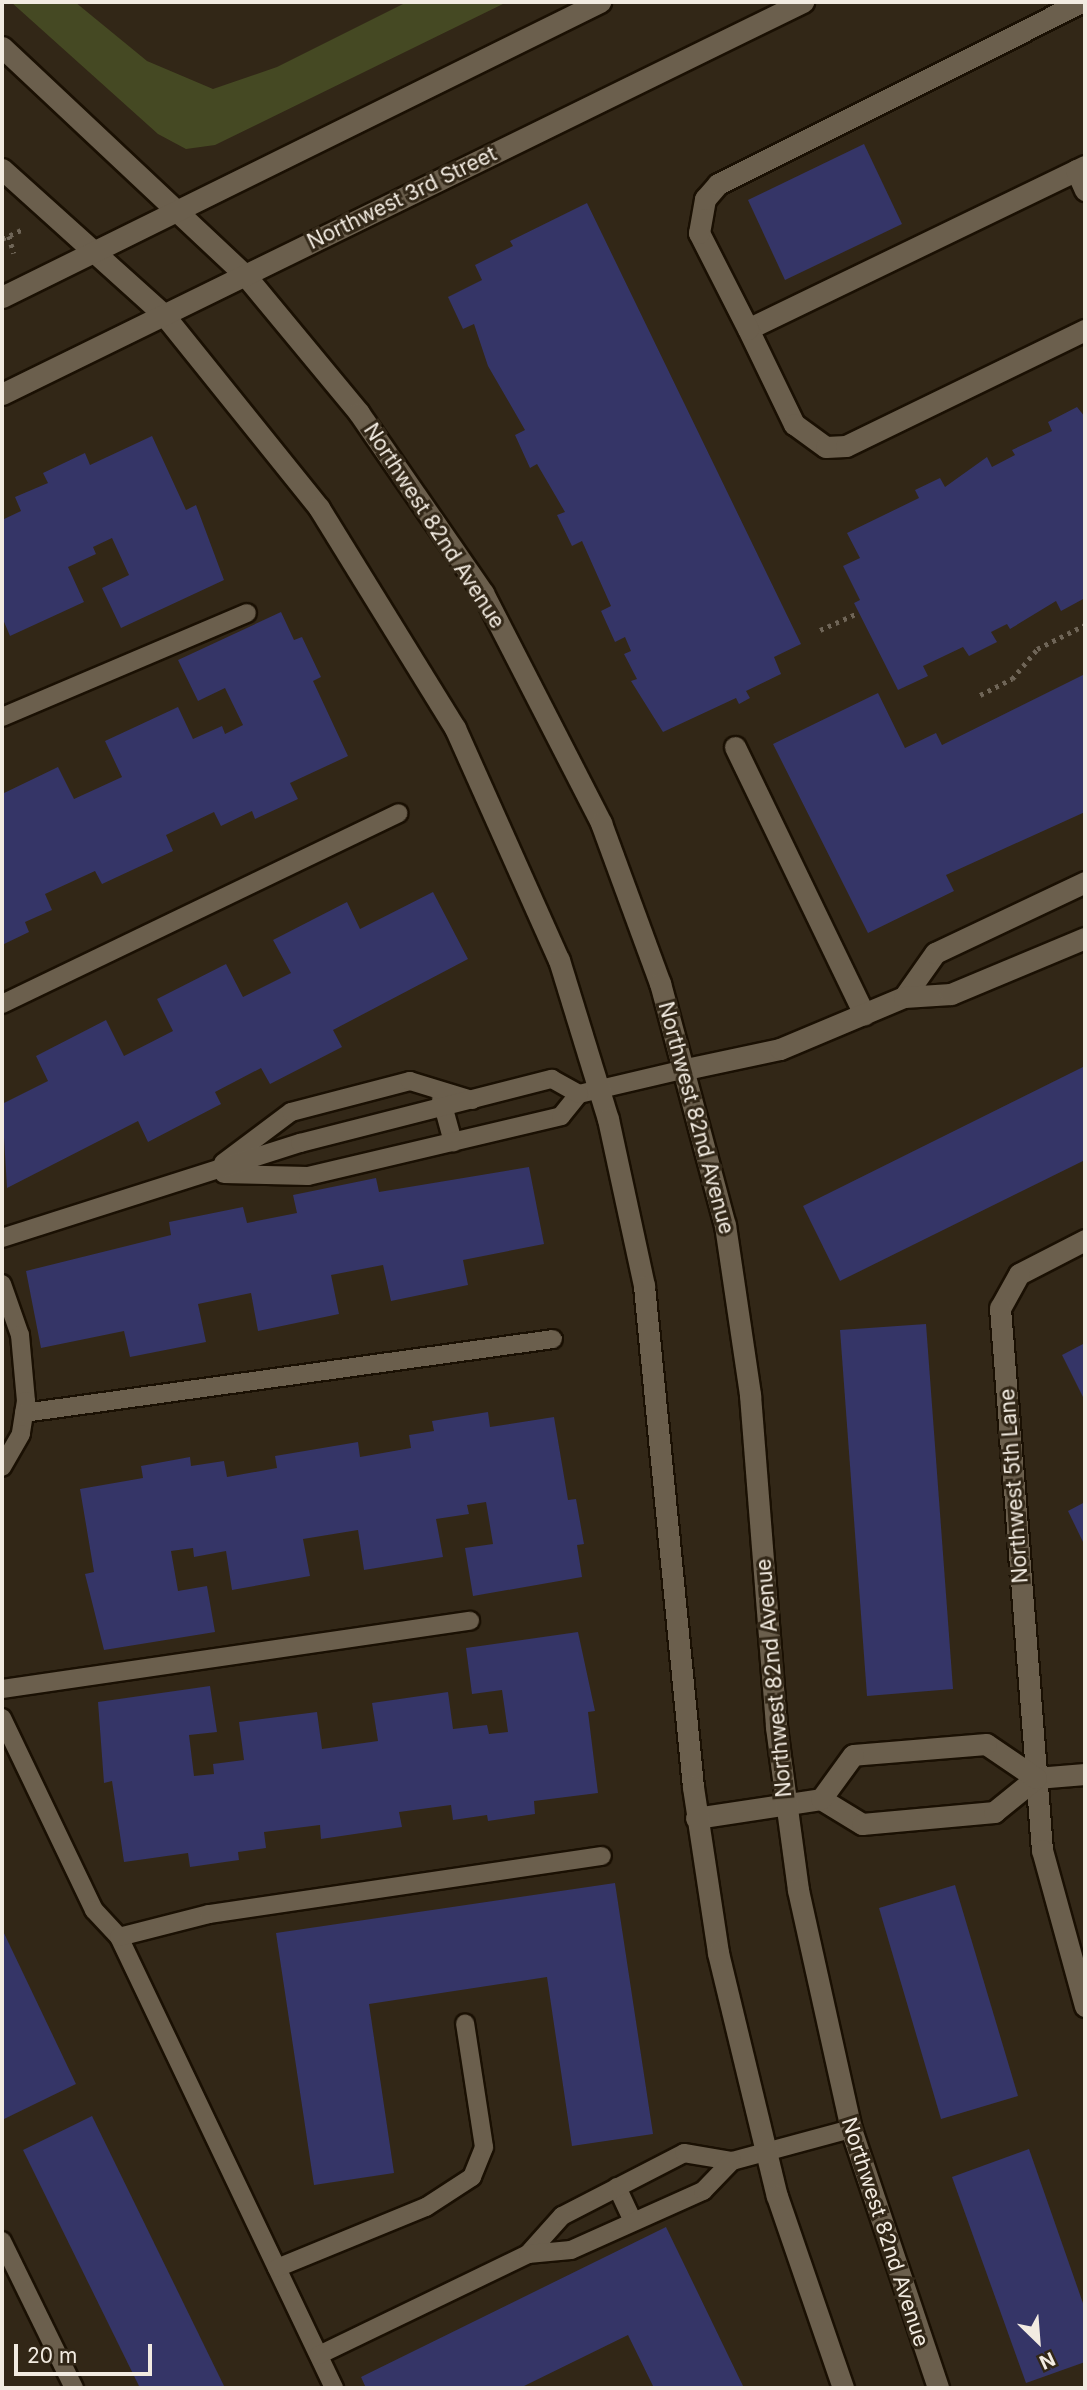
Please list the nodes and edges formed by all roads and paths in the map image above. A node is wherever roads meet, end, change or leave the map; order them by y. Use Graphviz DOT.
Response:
graph roads {
  1 [pos="600,2"];
  2 [pos="803,2"];
  3 [pos="1081,2"];
  4 [pos="2,47"];
  5 [pos="2,169"];
  6 [pos="1082,175"];
  7 [pos="178,208"];
  8 [pos="28,227"];
  9 [pos="9,236"];
  10 [pos="2,239"];
  11 [pos="96,250"];
  12 [pos="15,253"];
  13 [pos="245,275"];
  14 [pos="2,297"];
  15 [pos="164,315"];
  16 [pos="748,330"];
  17 [pos="1085,330"];
  18 [pos="2,394"];
  19 [pos="247,613"];
  20 [pos="858,613"];
  21 [pos="1085,625"];
  22 [pos="820,630"];
  23 [pos="980,695"];
  24 [pos="2,718"];
  25 [pos="735,747"];
  26 [pos="398,813"];
  27 [pos="1085,882"];
  28 [pos="1085,937"];
  29 [pos="904,997"];
  30 [pos="2,1004"];
  31 [pos="864,1014"];
  32 [pos="687,1069"];
  33 [pos="600,1088"];
  34 [pos="438,1089"];
  35 [pos="579,1094"];
  36 [pos="473,1100"];
  37 [pos="443,1107"];
  38 [pos="453,1142"];
  39 [pos="209,1174"];
  40 [pos="2,1238"];
  41 [pos="1085,1240"];
  42 [pos="2,1284"];
  43 [pos="553,1339"];
  44 [pos="24,1413"];
  45 [pos="2,1468"];
  46 [pos="470,1621"];
  47 [pos="2,1689"];
  48 [pos="2,1718"];
  49 [pos="1085,1774"];
  50 [pos="1036,1778"];
  51 [pos="821,1799"];
  52 [pos="785,1805"];
  53 [pos="696,1818"];
  54 [pos="602,1856"];
  55 [pos="119,1937"];
  56 [pos="1085,2006"];
  57 [pos="465,2023"];
  58 [pos="851,2129"];
  59 [pos="764,2151"];
  60 [pos="732,2161"];
  61 [pos="617,2188"];
  62 [pos="633,2222"];
  63 [pos="2,2242"];
  64 [pos="528,2254"];
  65 [pos="277,2268"];
  66 [pos="319,2355"];
  67 [pos="74,2388"];
  68 [pos="334,2388"];
  69 [pos="843,2388"];
  70 [pos="938,2388"];
  1 -- 7 [label="street"];
  2 -- 13 [label="street, Northwest 3rd Street"];
  3 -- 16 [label="street"];
  4 -- 7 [label="street, Northwest 82nd Avenue"];
  5 -- 11 [label="street"];
  6 -- 16 [label="street"];
  7 -- 11 [label="street"];
  7 -- 13 [label="street, Northwest 82nd Avenue"];
  8 -- 9 [label="path"];
  9 -- 10 [label="path"];
  9 -- 12 [label="path"];
  11 -- 14 [label="street"];
  11 -- 15 [label="street"];
  13 -- 15 [label="street, Northwest 3rd Street"];
  13 -- 32 [label="street, Northwest 82nd Avenue"];
  15 -- 18 [label="street, Northwest 3rd Street"];
  15 -- 33 [label="street"];
  16 -- 17 [label="street"];
  19 -- 24 [label="lane"];
  20 -- 22 [label="path"];
  21 -- 23 [label="path"];
  25 -- 31 [label="street"];
  26 -- 30 [label="lane"];
  27 -- 29 [label="street"];
  28 -- 29 [label="street"];
  29 -- 31 [label="street"];
  31 -- 32 [label="street"];
  32 -- 33 [label="lane"];
  32 -- 52 [label="street, Northwest 82nd Avenue"];
  33 -- 35 [label="lane"];
  33 -- 53 [label="street"];
  34 -- 36 [label="lane"];
  34 -- 37 [label="lane"];
  34 -- 39 [label="lane"];
  35 -- 36 [label="lane"];
  35 -- 38 [label="lane"];
  36 -- 37 [label="lane"];
  37 -- 38 [label="lane"];
  37 -- 39 [label="lane"];
  38 -- 39 [label="lane"];
  39 -- 40 [label="lane"];
  41 -- 50 [label="street, Northwest 5th Lane"];
  42 -- 44 [label="lane"];
  43 -- 44 [label="lane"];
  44 -- 45 [label="lane"];
  46 -- 47 [label="lane"];
  48 -- 55 [label="lane"];
  49 -- 50 [label="street"];
  50 -- 51 [label="street"];
  50 -- 51 [label="street"];
  50 -- 56 [label="street, Northwest 5th Lane"];
  51 -- 52 [label="street"];
  52 -- 53 [label="street"];
  52 -- 58 [label="street, Northwest 82nd Avenue"];
  53 -- 59 [label="street"];
  54 -- 55 [label="lane"];
  55 -- 65 [label="lane"];
  57 -- 65 [label="lane"];
  58 -- 59 [label="lane"];
  58 -- 70 [label="street, Northwest 82nd Avenue"];
  59 -- 60 [label="lane"];
  59 -- 69 [label="street"];
  60 -- 61 [label="lane"];
  60 -- 62 [label="lane"];
  61 -- 62 [label="lane"];
  61 -- 64 [label="lane"];
  62 -- 64 [label="lane"];
  63 -- 67 [label="lane"];
  64 -- 66 [label="lane"];
  65 -- 66 [label="lane"];
  66 -- 68 [label="lane"];
}
